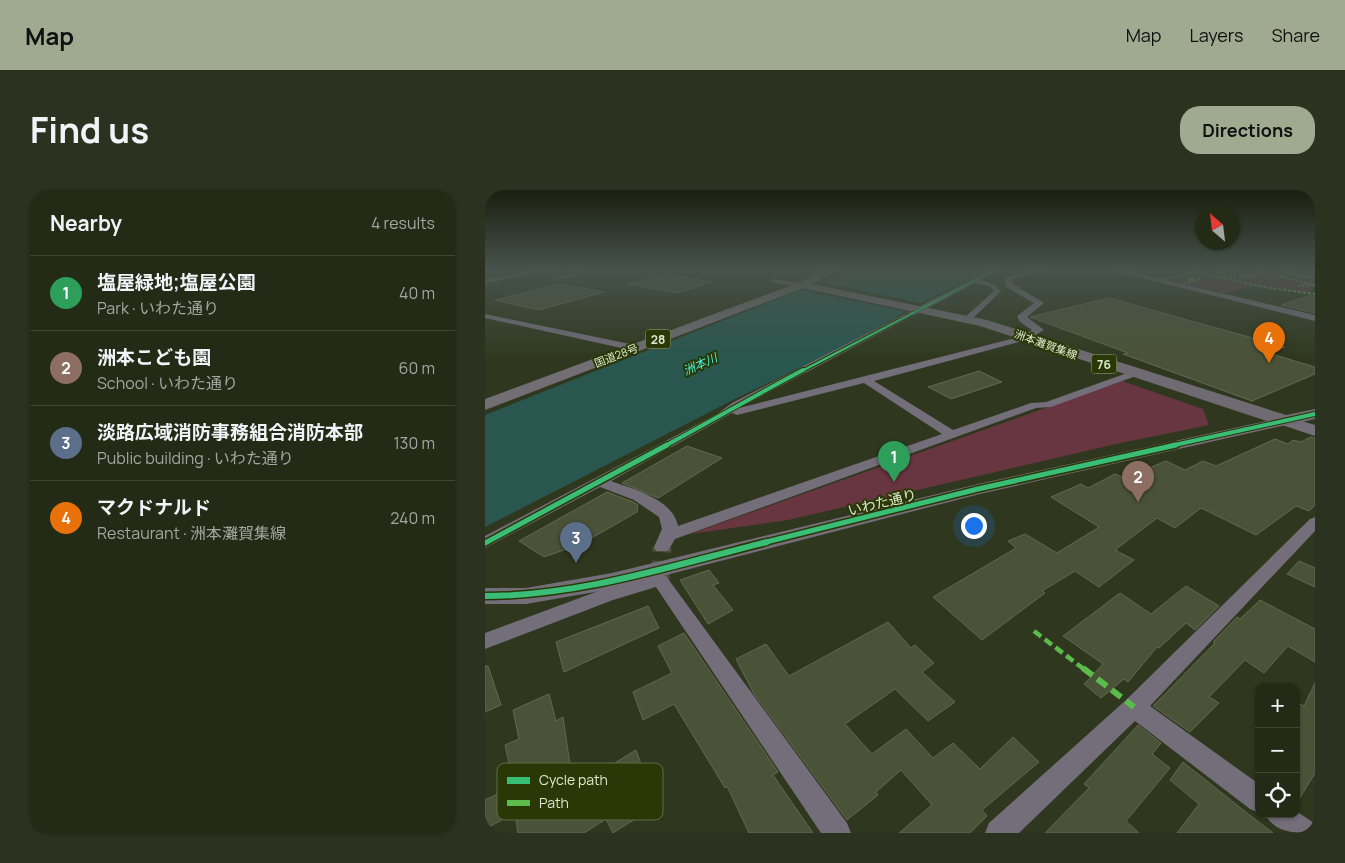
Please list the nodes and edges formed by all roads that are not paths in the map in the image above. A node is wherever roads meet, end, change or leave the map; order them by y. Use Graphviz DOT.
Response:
graph roads {
  1 [pos="767,299"];
  2 [pos="873,299"];
  3 [pos="941,299"];
  4 [pos="989,299"];
  5 [pos="1033,299"];
  6 [pos="1235,299"];
  7 [pos="922,309"];
  8 [pos="485,316"];
  9 [pos="1315,318"];
  10 [pos="967,319"];
  11 [pos="1027,337"];
  12 [pos="635,348"];
  13 [pos="1133,374"];
  14 [pos="864,379"];
  15 [pos="485,405"];
  16 [pos="1315,414"];
  17 [pos="721,416"];
  18 [pos="1285,421"];
  19 [pos="1315,431"];
  20 [pos="952,435"];
  21 [pos="600,482"];
  22 [pos="1315,522"];
  23 [pos="485,543"];
  24 [pos="485,596"];
  25 [pos="485,641"];
  26 [pos="1134,707"];
  27 [pos="1255,797"];
  28 [pos="1283,818"];
  29 [pos="837,833"];
  30 [pos="999,833"];
  31 [pos="1304,833"];
  1 -- 12 [label="highway, 国道28号 / 28"];
  2 -- 7 [label="main road, 洲本灘賀集線 / 76"];
  3 -- 7 [label="street"];
  4 -- 10 [label="street"];
  5 -- 11 [label="street"];
  6 -- 9 [label="street"];
  7 -- 10 [label="main road, 洲本灘賀集線 / 76"];
  7 -- 17 [label="street"];
  8 -- 12 [label="street"];
  10 -- 11 [label="main road, 洲本灘賀集線 / 76"];
  11 -- 13 [label="main road, 洲本灘賀集線 / 76"];
  11 -- 14 [label="street"];
  12 -- 15 [label="highway, 国道28号 / 28"];
  13 -- 18 [label="main road, 洲本灘賀集線 / 76"];
  13 -- 20 [label="street"];
  14 -- 17 [label="street"];
  14 -- 20 [label="street"];
  16 -- 18 [label="main road"];
  17 -- 21 [label="street"];
  18 -- 19 [label="main road"];
  18 -- 24 [label="street, いわた通り"];
  20 -- 21 [label="street"];
  21 -- 23 [label="street"];
  22 -- 26 [label="street"];
  25 -- 29 [label="street"];
  26 -- 27 [label="street"];
  26 -- 30 [label="street"];
  28 -- 31 [label="street"];
}
